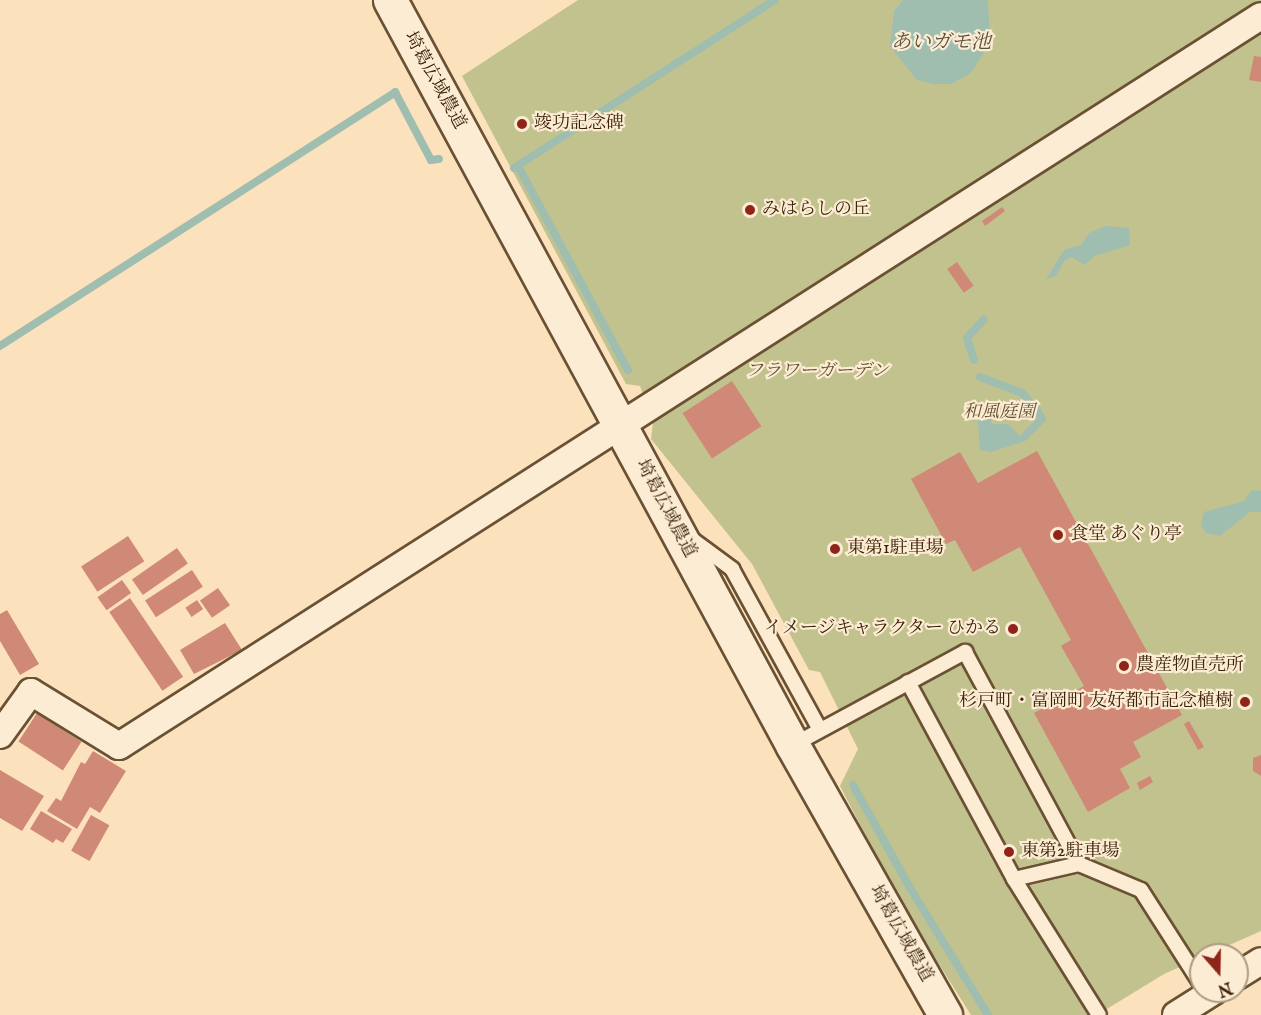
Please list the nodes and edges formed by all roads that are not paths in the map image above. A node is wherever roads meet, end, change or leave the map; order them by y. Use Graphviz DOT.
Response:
graph roads {
  1 [pos="390,0"];
  2 [pos="1261,16"];
  3 [pos="620,423"];
  4 [pos="908,682"];
  5 [pos="0,735"];
  6 [pos="806,738"];
  7 [pos="1079,864"];
  8 [pos="1014,879"];
  9 [pos="1189,963"];
  10 [pos="1191,1003"];
  11 [pos="945,1015"];
  12 [pos="1099,1015"];
  13 [pos="1176,1015"];
  1 -- 3 [label="street, 埼葛広域農道"];
  2 -- 3 [label="street"];
  3 -- 5 [label="street"];
  3 -- 6 [label="street, 埼葛広域農道"];
  4 -- 6 [label="lane"];
  4 -- 7 [label="lane"];
  4 -- 8 [label="lane"];
  6 -- 11 [label="street, 埼葛広域農道"];
  7 -- 8 [label="lane"];
  7 -- 9 [label="lane"];
  8 -- 12 [label="lane"];
  10 -- 13 [label="street"];
}
